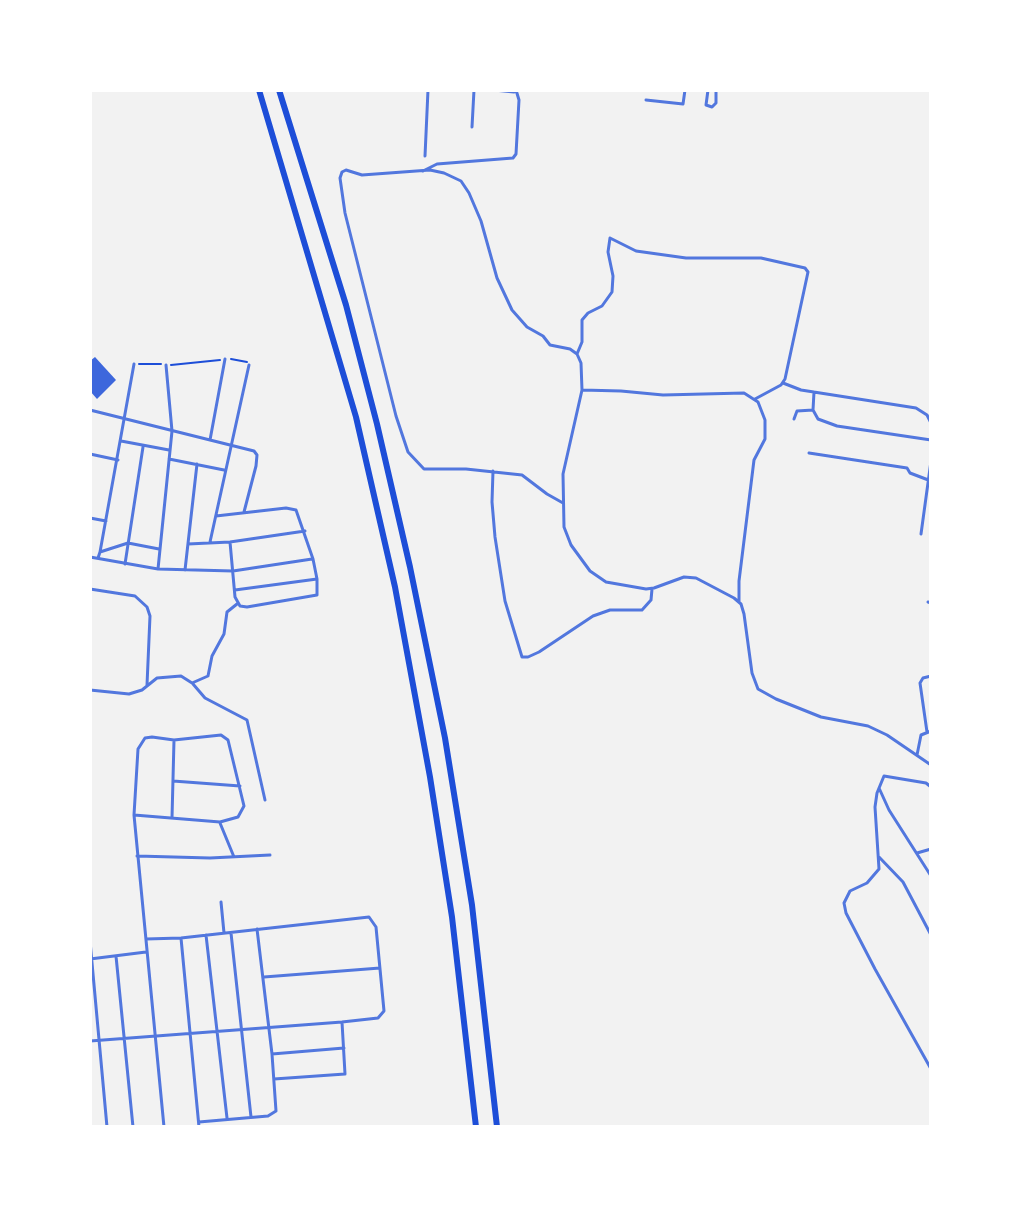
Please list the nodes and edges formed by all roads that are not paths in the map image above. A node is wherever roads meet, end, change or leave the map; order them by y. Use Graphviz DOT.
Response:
graph roads {
  1 [pos="259,90"];
  2 [pos="279,90"];
  3 [pos="428,90"];
  4 [pos="474,90"];
  5 [pos="494,90"];
  6 [pos="685,90"];
  7 [pos="708,90"];
  8 [pos="516,91"];
  9 [pos="716,91"];
  10 [pos="646,100"];
  11 [pos="472,127"];
  12 [pos="425,156"];
  13 [pos="450,163"];
  14 [pos="423,171"];
  15 [pos="444,173"];
  16 [pos="577,354"];
  17 [pos="225,359"];
  18 [pos="134,364"];
  19 [pos="166,365"];
  20 [pos="249,365"];
  21 [pos="783,383"];
  22 [pos="582,390"];
  23 [pos="814,392"];
  24 [pos="755,399"];
  25 [pos="90,410"];
  26 [pos="813,410"];
  27 [pos="794,419"];
  28 [pos="125,420"];
  29 [pos="931,423"];
  30 [pos="172,431"];
  31 [pos="210,440"];
  32 [pos="931,440"];
  33 [pos="121,441"];
  34 [pos="232,444"];
  35 [pos="143,447"];
  36 [pos="170,450"];
  37 [pos="809,453"];
  38 [pos="90,454"];
  39 [pos="169,459"];
  40 [pos="118,460"];
  41 [pos="931,461"];
  42 [pos="197,464"];
  43 [pos="225,470"];
  44 [pos="493,471"];
  45 [pos="929,481"];
  46 [pos="928,492"];
  47 [pos="563,503"];
  48 [pos="244,512"];
  49 [pos="216,516"];
  50 [pos="90,518"];
  51 [pos="106,521"];
  52 [pos="305,531"];
  53 [pos="921,534"];
  54 [pos="210,542"];
  55 [pos="230,542"];
  56 [pos="128,543"];
  57 [pos="188,544"];
  58 [pos="159,549"];
  59 [pos="100,552"];
  60 [pos="931,554"];
  61 [pos="90,557"];
  62 [pos="98,558"];
  63 [pos="313,559"];
  64 [pos="125,564"];
  65 [pos="158,569"];
  66 [pos="185,570"];
  67 [pos="233,571"];
  68 [pos="931,573"];
  69 [pos="317,579"];
  70 [pos="90,589"];
  71 [pos="652,589"];
  72 [pos="235,590"];
  73 [pos="739,601"];
  74 [pos="238,604"];
  75 [pos="931,676"];
  76 [pos="192,683"];
  77 [pos="147,686"];
  78 [pos="90,690"];
  79 [pos="929,732"];
  80 [pos="174,740"];
  81 [pos="917,755"];
  82 [pos="931,765"];
  83 [pos="173,781"];
  84 [pos="240,786"];
  85 [pos="931,787"];
  86 [pos="879,788"];
  87 [pos="265,800"];
  88 [pos="134,815"];
  89 [pos="172,818"];
  90 [pos="220,822"];
  91 [pos="931,849"];
  92 [pos="917,853"];
  93 [pos="270,855"];
  94 [pos="137,856"];
  95 [pos="234,857"];
  96 [pos="879,857"];
  97 [pos="931,876"];
  98 [pos="221,902"];
  99 [pos="257,929"];
  100 [pos="231,932"];
  101 [pos="224,933"];
  102 [pos="206,935"];
  103 [pos="931,935"];
  104 [pos="181,938"];
  105 [pos="146,939"];
  106 [pos="90,941"];
  107 [pos="148,952"];
  108 [pos="116,956"];
  109 [pos="91,959"];
  110 [pos="380,968"];
  111 [pos="264,977"];
  112 [pos="342,1022"];
  113 [pos="269,1026"];
  114 [pos="242,1029"];
  115 [pos="218,1031"];
  116 [pos="191,1033"];
  117 [pos="156,1035"];
  118 [pos="124,1038"];
  119 [pos="99,1040"];
  120 [pos="90,1041"];
  121 [pos="344,1048"];
  122 [pos="272,1054"];
  123 [pos="931,1069"];
  124 [pos="274,1079"];
  125 [pos="251,1117"];
  126 [pos="227,1118"];
  127 [pos="199,1124"];
  128 [pos="107,1127"];
  129 [pos="133,1127"];
  130 [pos="164,1127"];
  131 [pos="476,1127"];
  132 [pos="497,1127"];
  1 -- 131 [label="highway"];
  2 -- 132 [label="highway"];
  3 -- 12 [label="street"];
  4 -- 11 [label="street"];
  5 -- 8 [label="street"];
  6 -- 10 [label="street"];
  7 -- 9 [label="street"];
  7 -- 9 [label="street"];
  8 -- 13 [label="street"];
  13 -- 14 [label="street"];
  13 -- 15 [label="street"];
  14 -- 15 [label="street"];
  14 -- 44 [label="street"];
  15 -- 16 [label="street"];
  16 -- 21 [label="street"];
  16 -- 22 [label="street"];
  17 -- 31 [label="street"];
  18 -- 28 [label="street"];
  19 -- 30 [label="street"];
  20 -- 34 [label="street"];
  21 -- 23 [label="street"];
  21 -- 24 [label="street"];
  22 -- 24 [label="street"];
  22 -- 47 [label="street"];
  23 -- 26 [label="street"];
  23 -- 29 [label="street"];
  24 -- 73 [label="street"];
  25 -- 28 [label="street"];
  26 -- 27 [label="street"];
  26 -- 32 [label="street"];
  28 -- 30 [label="street"];
  28 -- 33 [label="street"];
  30 -- 31 [label="street"];
  30 -- 36 [label="street"];
  31 -- 34 [label="street"];
  33 -- 35 [label="street"];
  33 -- 40 [label="street"];
  34 -- 43 [label="street"];
  34 -- 48 [label="street"];
  35 -- 36 [label="street"];
  35 -- 56 [label="street"];
  36 -- 39 [label="street"];
  37 -- 45 [label="street"];
  38 -- 40 [label="street"];
  39 -- 42 [label="street"];
  39 -- 58 [label="street"];
  40 -- 51 [label="street"];
  41 -- 45 [label="street"];
  42 -- 43 [label="street"];
  42 -- 57 [label="street"];
  43 -- 49 [label="street"];
  44 -- 47 [label="street"];
  44 -- 71 [label="street"];
  45 -- 46 [label="street"];
  46 -- 53 [label="street"];
  47 -- 71 [label="street"];
  48 -- 49 [label="street"];
  48 -- 52 [label="street"];
  49 -- 54 [label="street"];
  50 -- 51 [label="street"];
  51 -- 59 [label="street"];
  52 -- 55 [label="street"];
  52 -- 63 [label="street"];
  54 -- 55 [label="street"];
  54 -- 57 [label="street"];
  55 -- 67 [label="street"];
  56 -- 58 [label="street"];
  56 -- 59 [label="street"];
  56 -- 64 [label="street"];
  57 -- 66 [label="street"];
  58 -- 65 [label="street"];
  59 -- 62 [label="street"];
  60 -- 68 [label="street"];
  61 -- 62 [label="street"];
  62 -- 64 [label="street"];
  63 -- 67 [label="street"];
  63 -- 69 [label="street"];
  64 -- 65 [label="street"];
  65 -- 66 [label="street"];
  66 -- 67 [label="street"];
  67 -- 72 [label="street"];
  69 -- 72 [label="street"];
  69 -- 74 [label="street"];
  70 -- 77 [label="street"];
  71 -- 73 [label="street"];
  72 -- 74 [label="street"];
  73 -- 81 [label="street"];
  74 -- 76 [label="street"];
  75 -- 79 [label="street"];
  76 -- 77 [label="street"];
  76 -- 87 [label="street"];
  77 -- 78 [label="street"];
  79 -- 81 [label="street"];
  80 -- 83 [label="street"];
  80 -- 84 [label="street"];
  80 -- 88 [label="street"];
  81 -- 82 [label="street"];
  83 -- 84 [label="street"];
  83 -- 89 [label="street"];
  84 -- 90 [label="street"];
  85 -- 86 [label="street"];
  86 -- 92 [label="street"];
  86 -- 96 [label="street"];
  88 -- 89 [label="street"];
  88 -- 94 [label="street"];
  89 -- 90 [label="street"];
  90 -- 95 [label="street"];
  91 -- 92 [label="street"];
  92 -- 97 [label="street"];
  93 -- 95 [label="street"];
  94 -- 95 [label="street"];
  94 -- 105 [label="street"];
  96 -- 103 [label="street"];
  96 -- 123 [label="street"];
  98 -- 101 [label="street"];
  99 -- 100 [label="street"];
  99 -- 110 [label="street"];
  99 -- 111 [label="street"];
  100 -- 101 [label="street"];
  100 -- 114 [label="street"];
  101 -- 102 [label="street"];
  102 -- 104 [label="street"];
  102 -- 115 [label="street"];
  104 -- 105 [label="street"];
  104 -- 116 [label="street"];
  105 -- 107 [label="street"];
  106 -- 109 [label="street"];
  107 -- 108 [label="street"];
  107 -- 117 [label="street"];
  108 -- 109 [label="street"];
  108 -- 118 [label="street"];
  109 -- 119 [label="street"];
  110 -- 111 [label="street"];
  110 -- 112 [label="street"];
  111 -- 113 [label="street"];
  112 -- 113 [label="street"];
  112 -- 121 [label="street"];
  113 -- 114 [label="street"];
  113 -- 122 [label="street"];
  114 -- 115 [label="street"];
  114 -- 125 [label="street"];
  115 -- 116 [label="street"];
  115 -- 126 [label="street"];
  116 -- 117 [label="street"];
  116 -- 127 [label="street"];
  117 -- 118 [label="street"];
  117 -- 130 [label="street"];
  118 -- 119 [label="street"];
  118 -- 129 [label="street"];
  119 -- 120 [label="street"];
  119 -- 128 [label="street"];
  121 -- 122 [label="street"];
  121 -- 124 [label="street"];
  122 -- 124 [label="street"];
  124 -- 125 [label="street"];
  125 -- 126 [label="street"];
  126 -- 127 [label="street"];
}
